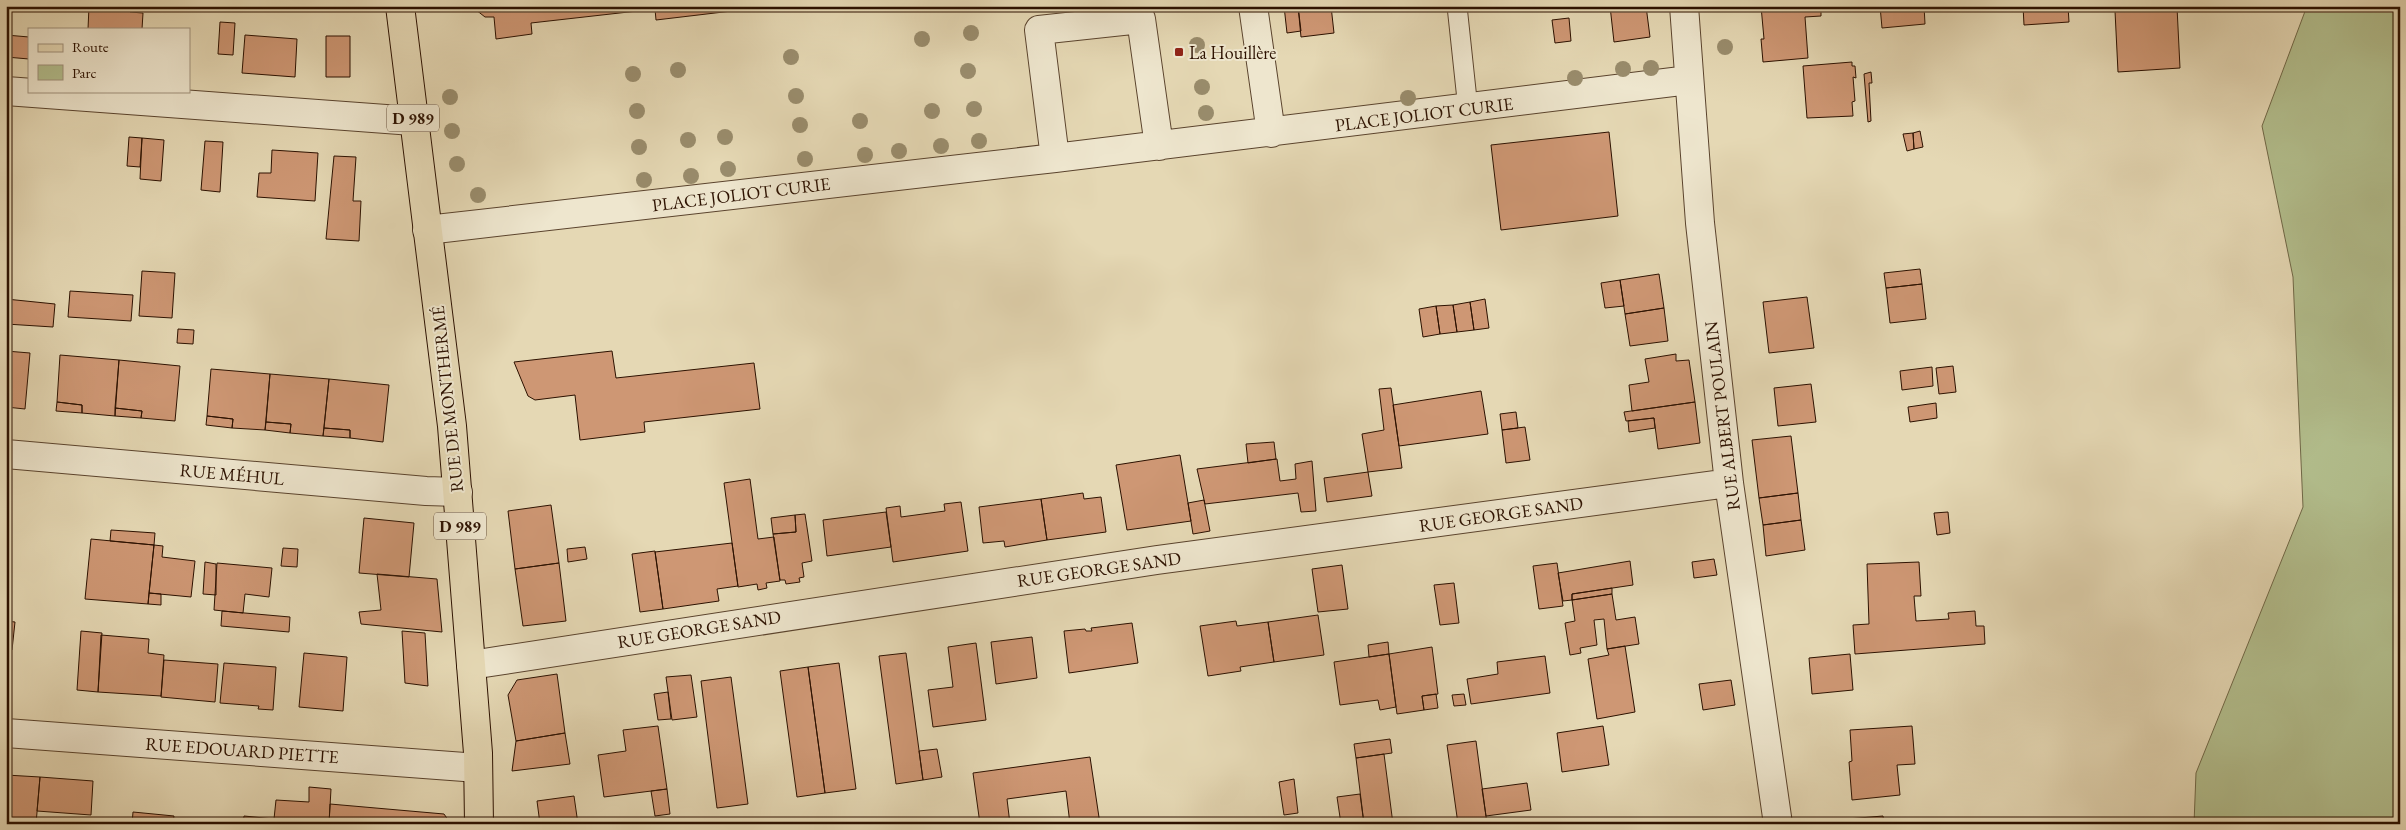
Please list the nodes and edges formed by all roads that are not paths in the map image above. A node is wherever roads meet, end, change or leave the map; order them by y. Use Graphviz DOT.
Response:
graph roads {
  1 [pos="400,6"];
  2 [pos="1253,6"];
  3 [pos="1457,6"];
  4 [pos="1684,6"];
  5 [pos="1689,80"];
  6 [pos="6,91"];
  7 [pos="1468,109"];
  8 [pos="413,121"];
  9 [pos="1271,133"];
  10 [pos="1160,146"];
  11 [pos="1055,158"];
  12 [pos="427,230"];
  13 [pos="6,454"];
  14 [pos="1729,483"];
  15 [pos="458,492"];
  16 [pos="471,665"];
  17 [pos="6,733"];
  18 [pos="478,768"];
  19 [pos="479,824"];
  20 [pos="1778,824"];
  1 -- 8 [label="main road, RUE DE MONTHERMÉ / D 989"];
  2 -- 9 [label="street"];
  3 -- 7 [label="lane"];
  4 -- 5 [label="street, RUE ALBERT POULAIN"];
  5 -- 7 [label="street, PLACE JOLIOT CURIE"];
  5 -- 14 [label="street, RUE ALBERT POULAIN"];
  6 -- 8 [label="street"];
  7 -- 9 [label="street, PLACE JOLIOT CURIE"];
  8 -- 12 [label="main road, RUE DE MONTHERMÉ / D 989"];
  9 -- 10 [label="street, PLACE JOLIOT CURIE"];
  10 -- 11 [label="street, PLACE JOLIOT CURIE"];
  10 -- 11 [label="street"];
  11 -- 12 [label="street, PLACE JOLIOT CURIE"];
  12 -- 15 [label="main road, RUE DE MONTHERMÉ / D 989"];
  13 -- 15 [label="street, RUE MÉHUL"];
  14 -- 16 [label="street, RUE GEORGE SAND"];
  14 -- 20 [label="street, RUE ALBERT POULAIN"];
  15 -- 16 [label="main road, RUE DE MONTHERMÉ / D 989"];
  16 -- 18 [label="main road, RUE DE MONTHERMÉ / D 989"];
  17 -- 18 [label="street, RUE EDOUARD PIETTE"];
  18 -- 19 [label="main road, RUE DE MONTHERMÉ / D 989"];
}
